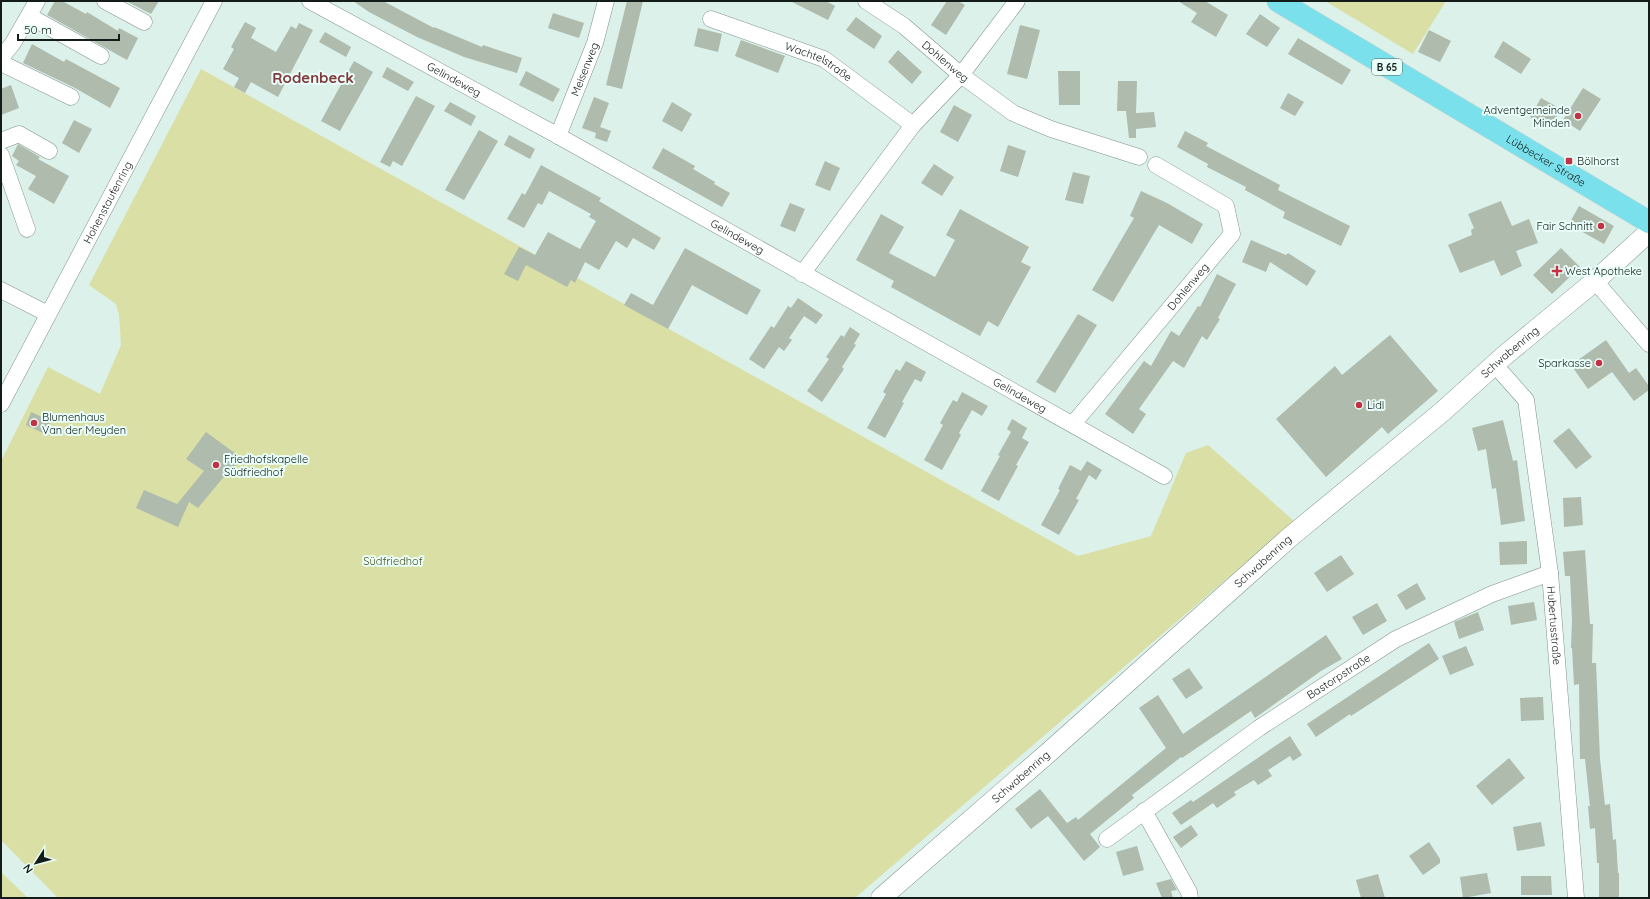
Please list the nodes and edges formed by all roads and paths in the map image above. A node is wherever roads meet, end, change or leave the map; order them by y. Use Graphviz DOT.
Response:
graph roads {
  1 [pos="37,1"];
  2 [pos="105,1"];
  3 [pos="214,1"];
  4 [pos="310,1"];
  5 [pos="606,1"];
  6 [pos="866,1"];
  7 [pos="1017,1"];
  8 [pos="1278,1"];
  9 [pos="29,16"];
  10 [pos="711,19"];
  11 [pos="144,22"];
  12 [pos="101,56"];
  13 [pos="1,58"];
  14 [pos="1,63"];
  15 [pos="961,76"];
  16 [pos="71,97"];
  17 [pos="913,125"];
  18 [pos="558,136"];
  19 [pos="1,141"];
  20 [pos="49,150"];
  21 [pos="1,155"];
  22 [pos="1139,157"];
  23 [pos="1156,165"];
  24 [pos="1649,222"];
  25 [pos="27,229"];
  26 [pos="1649,232"];
  27 [pos="802,274"];
  28 [pos="1595,281"];
  29 [pos="1,290"];
  30 [pos="48,314"];
  31 [pos="1649,344"];
  32 [pos="1495,365"];
  33 [pos="1,404"];
  34 [pos="1073,424"];
  35 [pos="1164,476"];
  36 [pos="1550,573"];
  37 [pos="1144,811"];
  38 [pos="1106,839"];
  39 [pos="881,898"];
  40 [pos="1190,898"];
  41 [pos="1576,898"];
  1 -- 9 [label="street"];
  2 -- 11 [label="street"];
  3 -- 30 [label="street, Hohenstaufenring"];
  4 -- 18 [label="street, Gelindeweg"];
  5 -- 18 [label="street, Meisenweg"];
  6 -- 15 [label="street, Dohlenweg"];
  7 -- 15 [label="street"];
  8 -- 24 [label="main road, Lübbecker Straße / B 65"];
  9 -- 12 [label="street"];
  9 -- 13 [label="street"];
  10 -- 17 [label="street, Wachtelstraße"];
  14 -- 16 [label="street"];
  15 -- 17 [label="street"];
  15 -- 22 [label="street, Dohlenweg"];
  17 -- 27 [label="street"];
  18 -- 27 [label="street, Gelindeweg"];
  19 -- 20 [label="street"];
  21 -- 25 [label="street"];
  23 -- 34 [label="street, Dohlenweg"];
  26 -- 28 [label="street, Schwabenring"];
  27 -- 34 [label="street, Gelindeweg"];
  28 -- 31 [label="street"];
  28 -- 32 [label="street, Schwabenring"];
  29 -- 30 [label="street"];
  30 -- 33 [label="street, Hohenstaufenring"];
  32 -- 36 [label="street, Hubertusstraße"];
  32 -- 39 [label="street, Schwabenring"];
  34 -- 35 [label="street, Gelindeweg"];
  36 -- 37 [label="street, Bastorpstraße"];
  36 -- 41 [label="street, Hubertusstraße"];
  37 -- 38 [label="street, Bastorpstraße"];
  37 -- 40 [label="street"];
}
